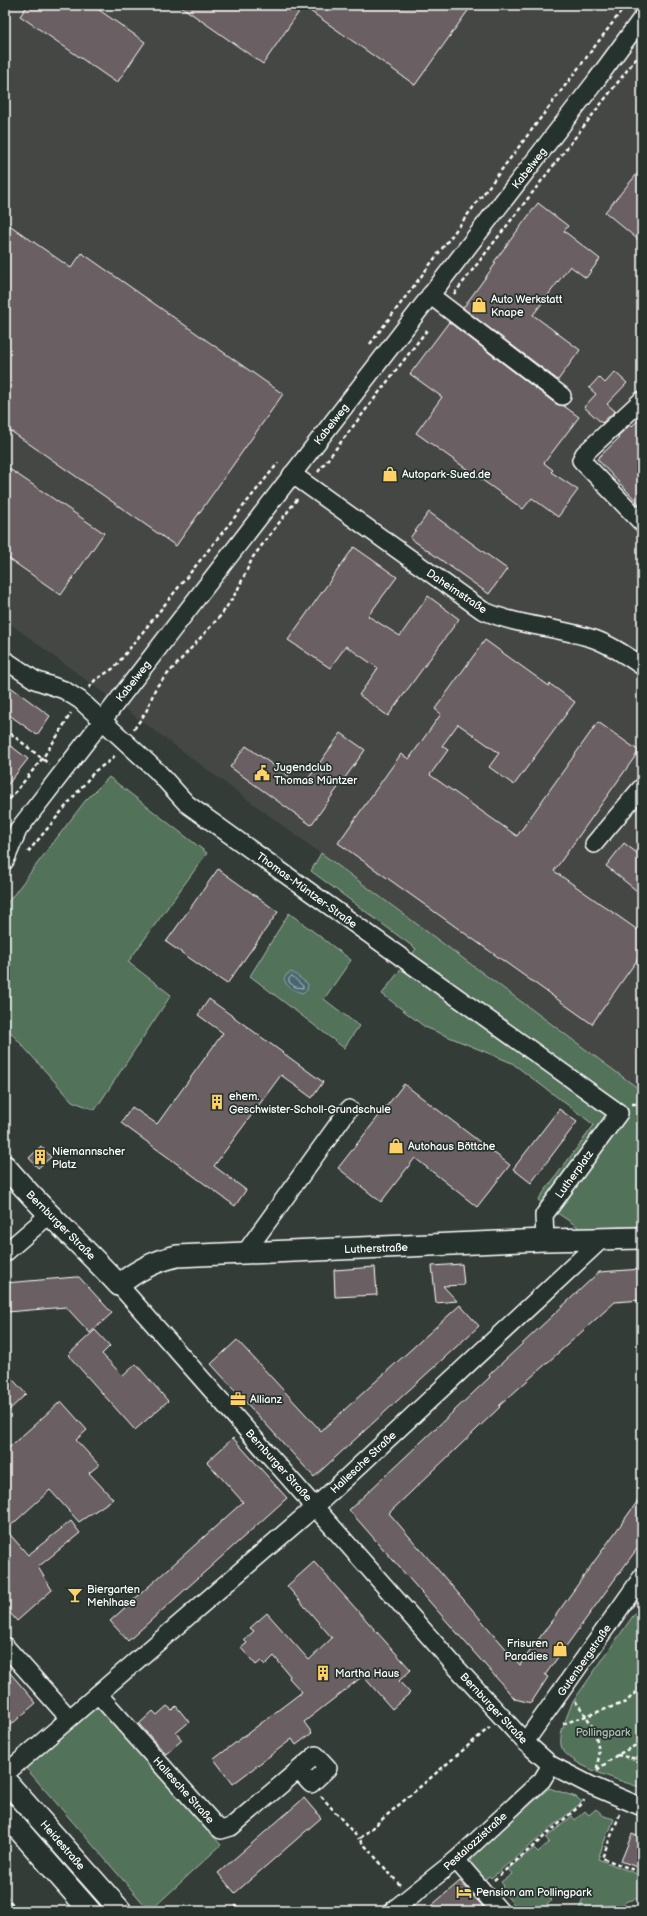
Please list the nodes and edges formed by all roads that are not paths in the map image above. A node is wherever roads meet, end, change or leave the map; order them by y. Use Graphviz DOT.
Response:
graph roads {
  1 [pos="642,18"];
  2 [pos="430,295"];
  3 [pos="562,396"];
  4 [pos="642,400"];
  5 [pos="292,474"];
  6 [pos="642,523"];
  7 [pos="5,660"];
  8 [pos="642,666"];
  9 [pos="102,721"];
  10 [pos="642,788"];
  11 [pos="12,832"];
  12 [pos="594,844"];
  13 [pos="5,861"];
  14 [pos="349,1109"];
  15 [pos="619,1113"];
  16 [pos="5,1166"];
  17 [pos="50,1214"];
  18 [pos="642,1238"];
  19 [pos="602,1239"];
  20 [pos="545,1240"];
  21 [pos="245,1252"];
  22 [pos="5,1253"];
  23 [pos="119,1285"];
  24 [pos="315,1506"];
  25 [pos="642,1577"];
  26 [pos="5,1646"];
  27 [pos="98,1694"];
  28 [pos="69,1718"];
  29 [pos="525,1742"];
  30 [pos="551,1765"];
  31 [pos="298,1770"];
  32 [pos="5,1774"];
  33 [pos="5,1780"];
  34 [pos="5,1790"];
  35 [pos="5,1802"];
  36 [pos="642,1807"];
  37 [pos="5,1814"];
  38 [pos="456,1860"];
  39 [pos="90,1911"];
  40 [pos="101,1911"];
  41 [pos="110,1911"];
  42 [pos="121,1911"];
  43 [pos="392,1911"];
  44 [pos="500,1911"];
  1 -- 2 [label="street, Kabelweg"];
  2 -- 3 [label="street"];
  2 -- 5 [label="street, Kabelweg"];
  4 -- 6 [label="street"];
  5 -- 8 [label="street, Daheimstraße"];
  5 -- 9 [label="street, Kabelweg"];
  7 -- 9 [label="street, Thomas-Müntzer-Straße"];
  9 -- 11 [label="street, Kabelweg"];
  9 -- 15 [label="street, Thomas-Müntzer-Straße"];
  10 -- 12 [label="street"];
  11 -- 13 [label="street, Kabelweg"];
  14 -- 21 [label="street"];
  15 -- 20 [label="street, Lutherplatz"];
  16 -- 17 [label="main road, Bernburger Straße"];
  17 -- 22 [label="street"];
  17 -- 23 [label="main road, Bernburger Straße"];
  18 -- 19 [label="main road, Lutherstraße"];
  19 -- 20 [label="main road, Lutherstraße"];
  19 -- 24 [label="street, Hallesche Straße"];
  20 -- 21 [label="main road, Lutherstraße"];
  21 -- 23 [label="main road, Lutherstraße"];
  23 -- 24 [label="street, Bernburger Straße"];
  24 -- 27 [label="street, Hallesche Straße"];
  24 -- 29 [label="street, Bernburger Straße"];
  25 -- 29 [label="street, Gutenbergstraße"];
  26 -- 28 [label="street"];
  27 -- 28 [label="street, Hallesche Straße"];
  27 -- 31 [label="street, Hallesche Straße"];
  28 -- 32 [label="street, Hallesche Straße"];
  29 -- 30 [label="street, Bernburger Straße"];
  30 -- 36 [label="street, Bernburger Straße"];
  30 -- 38 [label="street, Pestalozzistraße"];
  31 -- 31 [label="street, Hallesche Straße"];
  33 -- 42 [label="main road, Heidestraße"];
  34 -- 41 [label="street"];
  35 -- 40 [label="street"];
  37 -- 39 [label="main road"];
  38 -- 43 [label="street, Pestalozzistraße"];
  38 -- 44 [label="street"];
}
